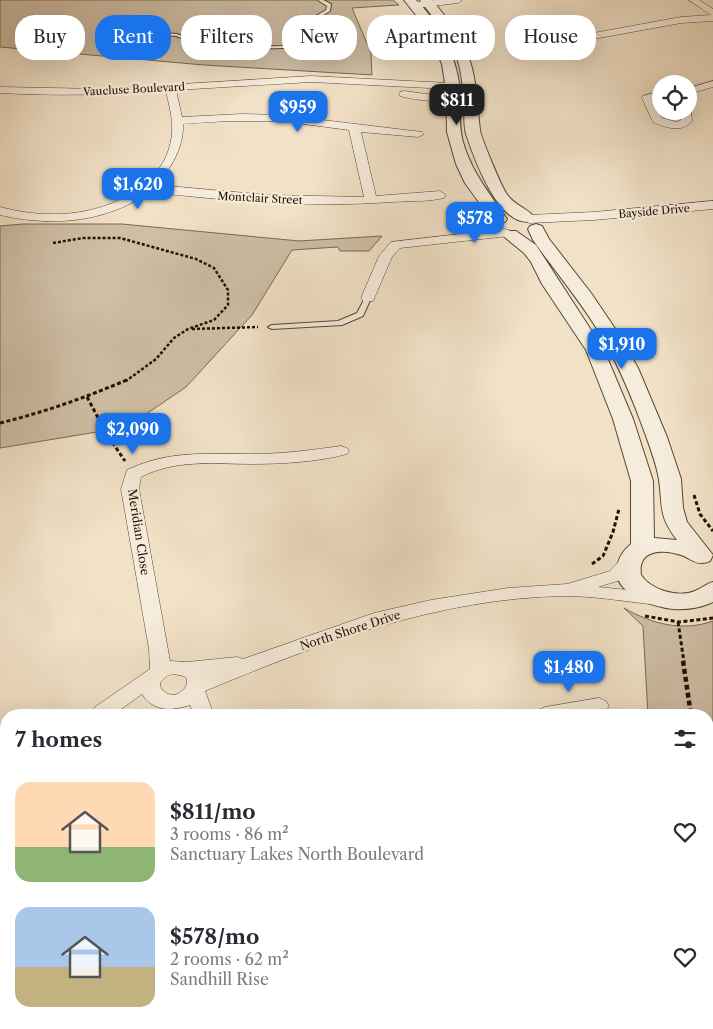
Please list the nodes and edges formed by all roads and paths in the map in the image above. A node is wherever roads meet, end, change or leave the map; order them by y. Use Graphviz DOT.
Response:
graph roads {
  1 [pos="320,0"];
  2 [pos="458,0"];
  3 [pos="693,0"];
  4 [pos="420,2"];
  5 [pos="713,13"];
  6 [pos="713,18"];
  7 [pos="171,35"];
  8 [pos="596,36"];
  9 [pos="268,80"];
  10 [pos="419,84"];
  11 [pos="713,84"];
  12 [pos="170,88"];
  13 [pos="697,89"];
  14 [pos="0,90"];
  15 [pos="453,92"];
  16 [pos="470,92"];
  17 [pos="412,96"];
  18 [pos="652,97"];
  19 [pos="652,109"];
  20 [pos="657,120"];
  21 [pos="687,120"];
  22 [pos="177,121"];
  23 [pos="354,128"];
  24 [pos="418,134"];
  25 [pos="149,188"];
  26 [pos="440,195"];
  27 [pos="371,198"];
  28 [pos="713,205"];
  29 [pos="0,211"];
  30 [pos="533,223"];
  31 [pos="502,228"];
  32 [pos="53,244"];
  33 [pos="368,298"];
  34 [pos="272,327"];
  35 [pos="188,329"];
  36 [pos="87,397"];
  37 [pos="0,423"];
  38 [pos="341,451"];
  39 [pos="133,474"];
  40 [pos="620,505"];
  41 [pos="637,554"];
  42 [pos="708,561"];
  43 [pos="587,566"];
  44 [pos="566,590"];
  45 [pos="662,599"];
  46 [pos="710,601"];
  47 [pos="638,612"];
  48 [pos="678,622"];
  49 [pos="254,662"];
  50 [pos="170,671"];
  51 [pos="197,689"];
  52 [pos="157,698"];
  53 [pos="599,706"];
  54 [pos="105,709"];
  55 [pos="114,709"];
  56 [pos="173,709"];
  57 [pos="202,709"];
  58 [pos="581,709"];
  59 [pos="690,709"];
  1 -- 7 [label="lane"];
  2 -- 4 [label="street"];
  3 -- 5 [label="street"];
  4 -- 15 [label="street"];
  4 -- 16 [label="street"];
  6 -- 8 [label="street"];
  9 -- 10 [label="street, Vaucluse Boulevard"];
  9 -- 12 [label="street, Vaucluse Boulevard"];
  9 -- 17 [label="street, Vaucluse Boulevard"];
  10 -- 15 [label="street, Vaucluse Boulevard"];
  10 -- 17 [label="street"];
  11 -- 13 [label="street"];
  12 -- 14 [label="street, Vaucluse Boulevard"];
  12 -- 22 [label="street"];
  15 -- 16 [label="street, Vaucluse Boulevard"];
  15 -- 17 [label="street, Vaucluse Boulevard"];
  15 -- 31 [label="street"];
  16 -- 30 [label="street"];
  18 -- 19 [label="street"];
  20 -- 21 [label="street"];
  22 -- 23 [label="street"];
  22 -- 25 [label="street"];
  23 -- 24 [label="street"];
  23 -- 27 [label="street"];
  25 -- 27 [label="street, Montclair Street"];
  25 -- 29 [label="street"];
  26 -- 27 [label="street, Montclair Street"];
  28 -- 30 [label="street, Bayside Drive"];
  30 -- 31 [label="street"];
  30 -- 42 [label="street"];
  31 -- 33 [label="street"];
  31 -- 41 [label="street"];
  32 -- 35 [label="path"];
  33 -- 34 [label="lane"];
  34 -- 35 [label="path"];
  35 -- 36 [label="path"];
  36 -- 37 [label="path"];
  36 -- 39 [label="path"];
  38 -- 39 [label="street, Meridian Close"];
  39 -- 50 [label="street, Meridian Close"];
  40 -- 43 [label="path"];
  41 -- 42 [label="street"];
  41 -- 44 [label="street, North Shore Drive"];
  41 -- 45 [label="street"];
  44 -- 45 [label="street, North Shore Drive"];
  44 -- 49 [label="street, North Shore Drive"];
  45 -- 46 [label="street"];
  46 -- 48 [label="path"];
  47 -- 48 [label="path"];
  48 -- 59 [label="path"];
  49 -- 50 [label="street"];
  49 -- 51 [label="street, North Shore Drive"];
  50 -- 51 [label="street"];
  50 -- 52 [label="street, Meridian Close"];
  50 -- 54 [label="street"];
  51 -- 52 [label="street, North Shore Drive"];
  51 -- 57 [label="street"];
  52 -- 55 [label="street"];
  52 -- 56 [label="street"];
  53 -- 58 [label="street"];
}
